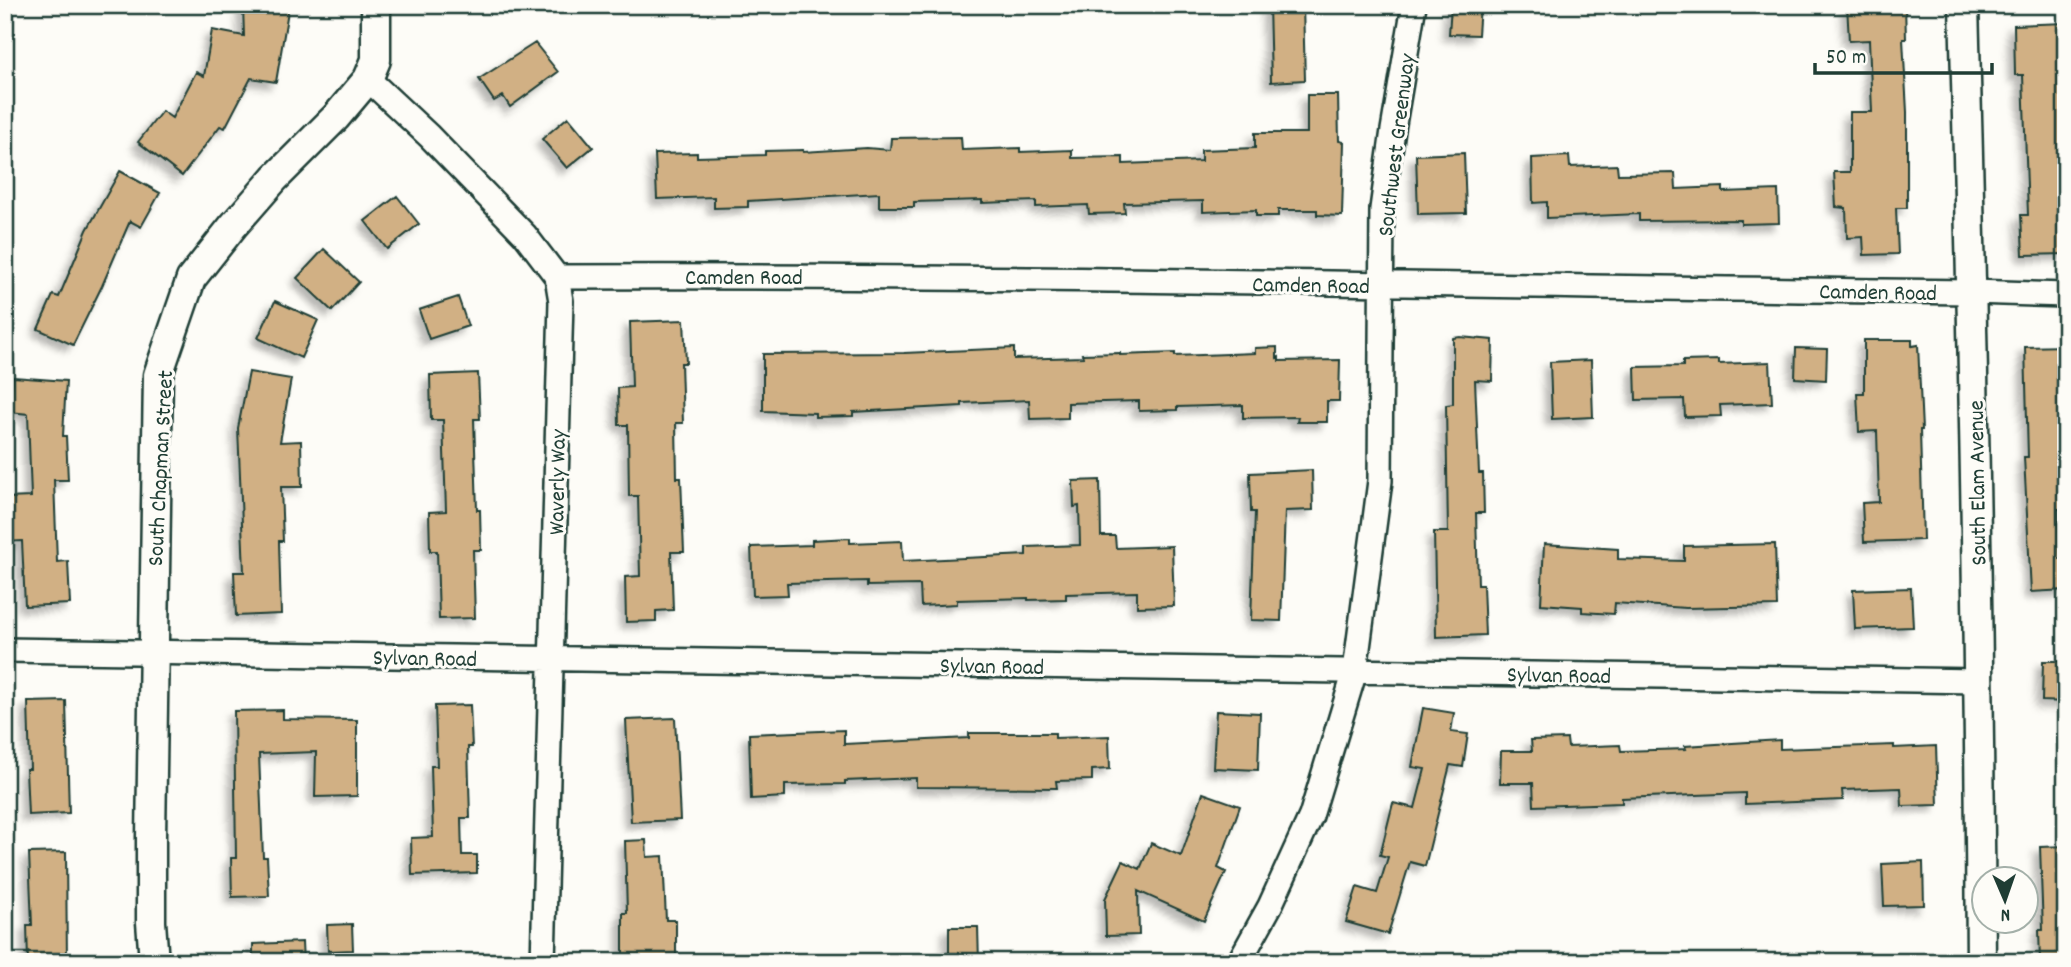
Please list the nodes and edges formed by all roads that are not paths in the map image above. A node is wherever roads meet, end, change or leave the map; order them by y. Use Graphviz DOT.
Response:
graph roads {
  1 [pos="376,5"];
  2 [pos="1414,5"];
  3 [pos="1964,5"];
  4 [pos="368,79"];
  5 [pos="557,277"];
  6 [pos="1381,285"];
  7 [pos="1972,292"];
  8 [pos="2066,295"];
  9 [pos="5,650"];
  10 [pos="153,653"];
  11 [pos="551,658"];
  12 [pos="1355,671"];
  13 [pos="1979,681"];
  14 [pos="154,962"];
  15 [pos="543,962"];
  16 [pos="1239,962"];
  17 [pos="1981,962"];
  1 -- 4 [label="street, South Chapman Street"];
  2 -- 6 [label="street, Southwest Greenway"];
  3 -- 7 [label="street, South Elam Avenue"];
  4 -- 5 [label="street"];
  4 -- 10 [label="street, South Chapman Street"];
  5 -- 6 [label="street, Camden Road"];
  5 -- 11 [label="street, Waverly Way"];
  6 -- 7 [label="street, Camden Road"];
  6 -- 12 [label="street, Southwest Greenway"];
  7 -- 8 [label="street, Camden Road"];
  7 -- 13 [label="street, South Elam Avenue"];
  9 -- 10 [label="street, Sylvan Road"];
  10 -- 11 [label="street, Sylvan Road"];
  10 -- 14 [label="street, South Chapman Street"];
  11 -- 12 [label="street, Sylvan Road"];
  11 -- 15 [label="street, Waverly Way"];
  12 -- 13 [label="street, Sylvan Road"];
  12 -- 16 [label="street, Southwest Greenway"];
  13 -- 17 [label="street, South Elam Avenue"];
}
